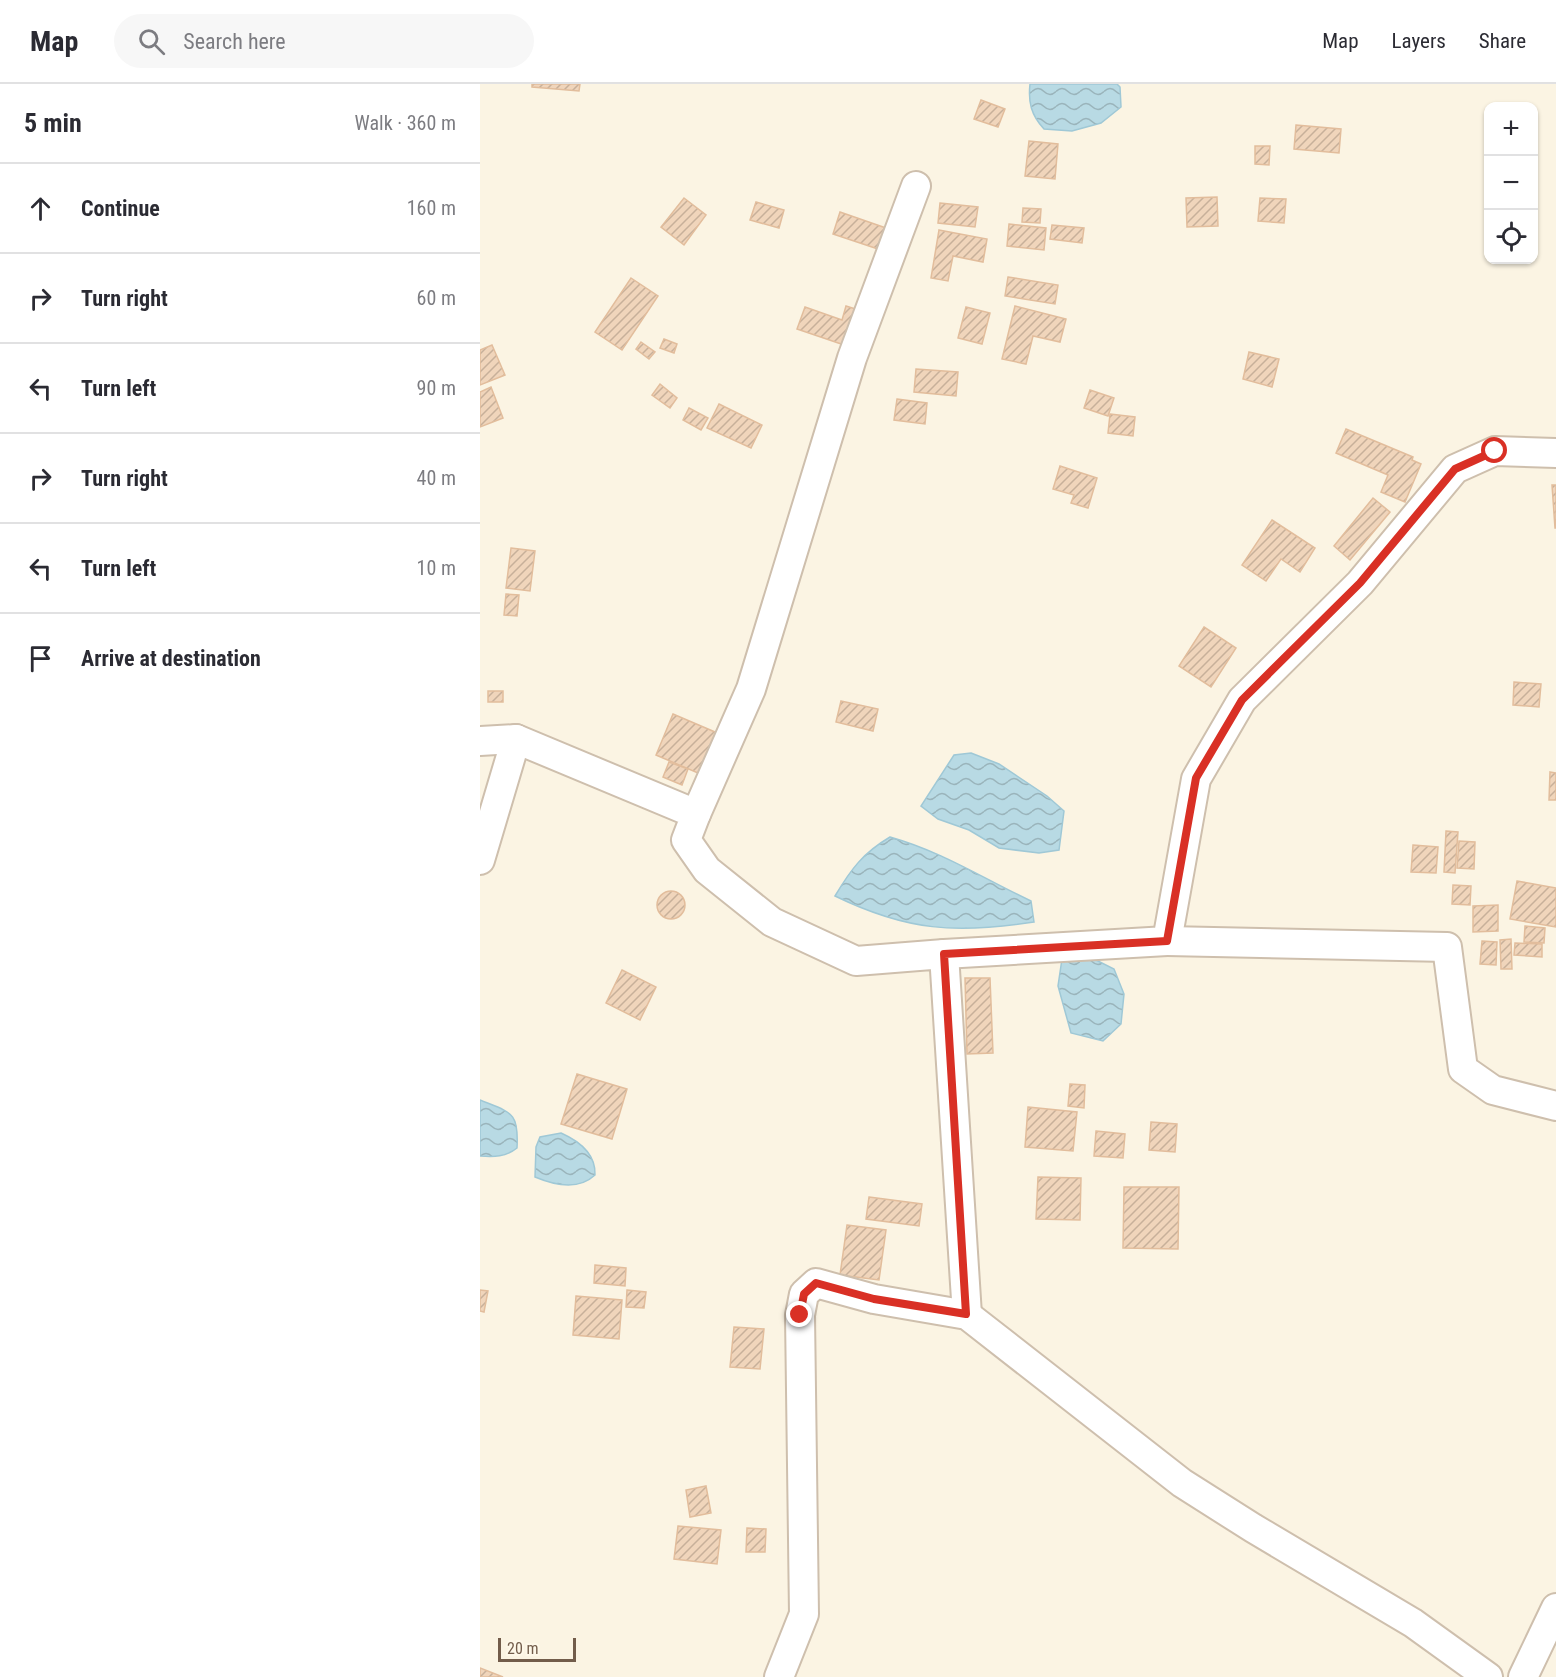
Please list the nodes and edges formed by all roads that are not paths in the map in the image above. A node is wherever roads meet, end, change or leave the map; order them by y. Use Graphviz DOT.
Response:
graph roads {
  1 [pos="916,186"];
  2 [pos="1556,453"];
  3 [pos="516,739"];
  4 [pos="480,741"];
  5 [pos="696,814"];
  6 [pos="480,860"];
  7 [pos="1167,941"];
  8 [pos="944,954"];
  9 [pos="1556,1106"];
  10 [pos="966,1314"];
  11 [pos="1556,1608"];
  12 [pos="778,1677"];
  13 [pos="1488,1677"];
  14 [pos="1523,1677"];
  1 -- 5 [label="street"];
  2 -- 7 [label="street"];
  3 -- 4 [label="street"];
  3 -- 5 [label="street"];
  3 -- 6 [label="street"];
  5 -- 8 [label="street"];
  7 -- 8 [label="street"];
  7 -- 9 [label="street"];
  8 -- 10 [label="street"];
  10 -- 12 [label="street"];
  10 -- 13 [label="street"];
  11 -- 14 [label="street"];
}
